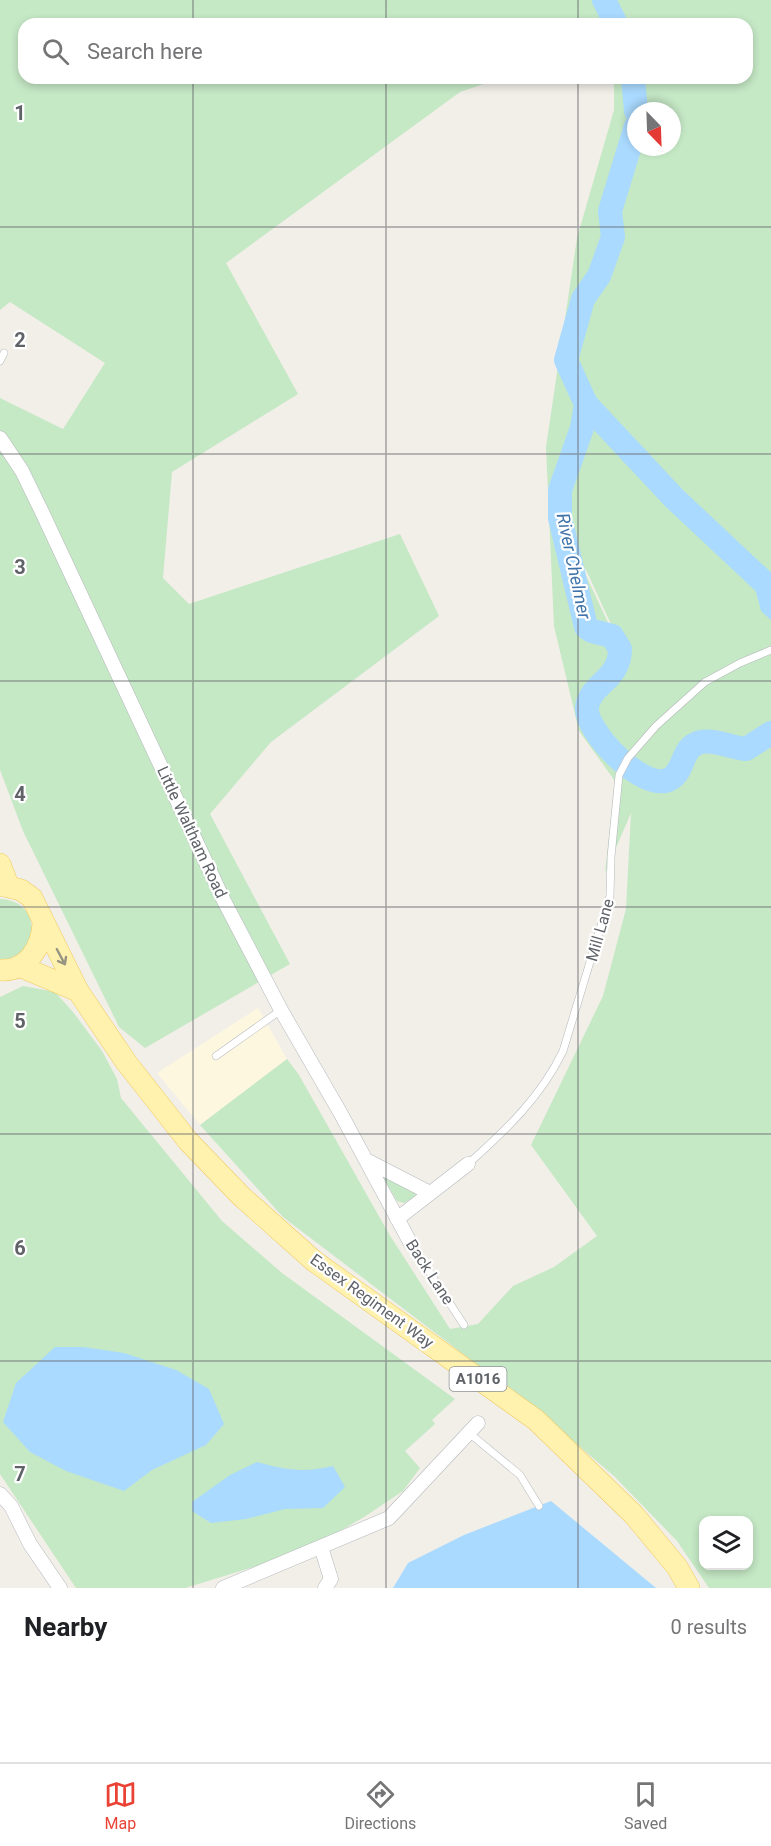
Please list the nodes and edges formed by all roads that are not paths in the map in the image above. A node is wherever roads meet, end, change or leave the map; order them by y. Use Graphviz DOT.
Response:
graph roads {
  1 [pos="0,438"];
  2 [pos="771,650"];
  3 [pos="0,864"];
  4 [pos="4,885"];
  5 [pos="43,923"];
  6 [pos="6,971"];
  7 [pos="78,991"];
  8 [pos="281,1010"];
  9 [pos="216,1056"];
  10 [pos="366,1160"];
  11 [pos="468,1164"];
  12 [pos="430,1193"];
  13 [pos="397,1219"];
  14 [pos="411,1244"];
  15 [pos="464,1325"];
  16 [pos="474,1428"];
  17 [pos="0,1494"];
  18 [pos="539,1506"];
  19 [pos="321,1547"];
  20 [pos="226,1587"];
  21 [pos="60,1588"];
  22 [pos="325,1588"];
  23 [pos="689,1588"];
  1 -- 8 [label="street, Little Waltham Road"];
  2 -- 11 [label="lane, Mill Lane"];
  3 -- 4 [label="main road, Essex Regiment Way / A1016"];
  4 -- 5 [label="main road, Essex Regiment Way / A1016"];
  5 -- 6 [label="main road"];
  5 -- 7 [label="main road, Essex Regiment Way / A1016, one-way"];
  6 -- 7 [label="main road"];
  7 -- 23 [label="main road, Essex Regiment Way / A1016"];
  8 -- 9 [label="lane"];
  8 -- 10 [label="street, Little Waltham Road"];
  10 -- 12 [label="street"];
  10 -- 13 [label="street, Little Waltham Road"];
  11 -- 12 [label="street, Mill Lane"];
  12 -- 13 [label="street, Mill Lane"];
  13 -- 14 [label="street, Back Lane"];
  14 -- 15 [label="lane, Back Lane"];
  16 -- 18 [label="lane"];
  16 -- 19 [label="street"];
  17 -- 21 [label="street"];
  19 -- 20 [label="street"];
  19 -- 22 [label="street"];
}
